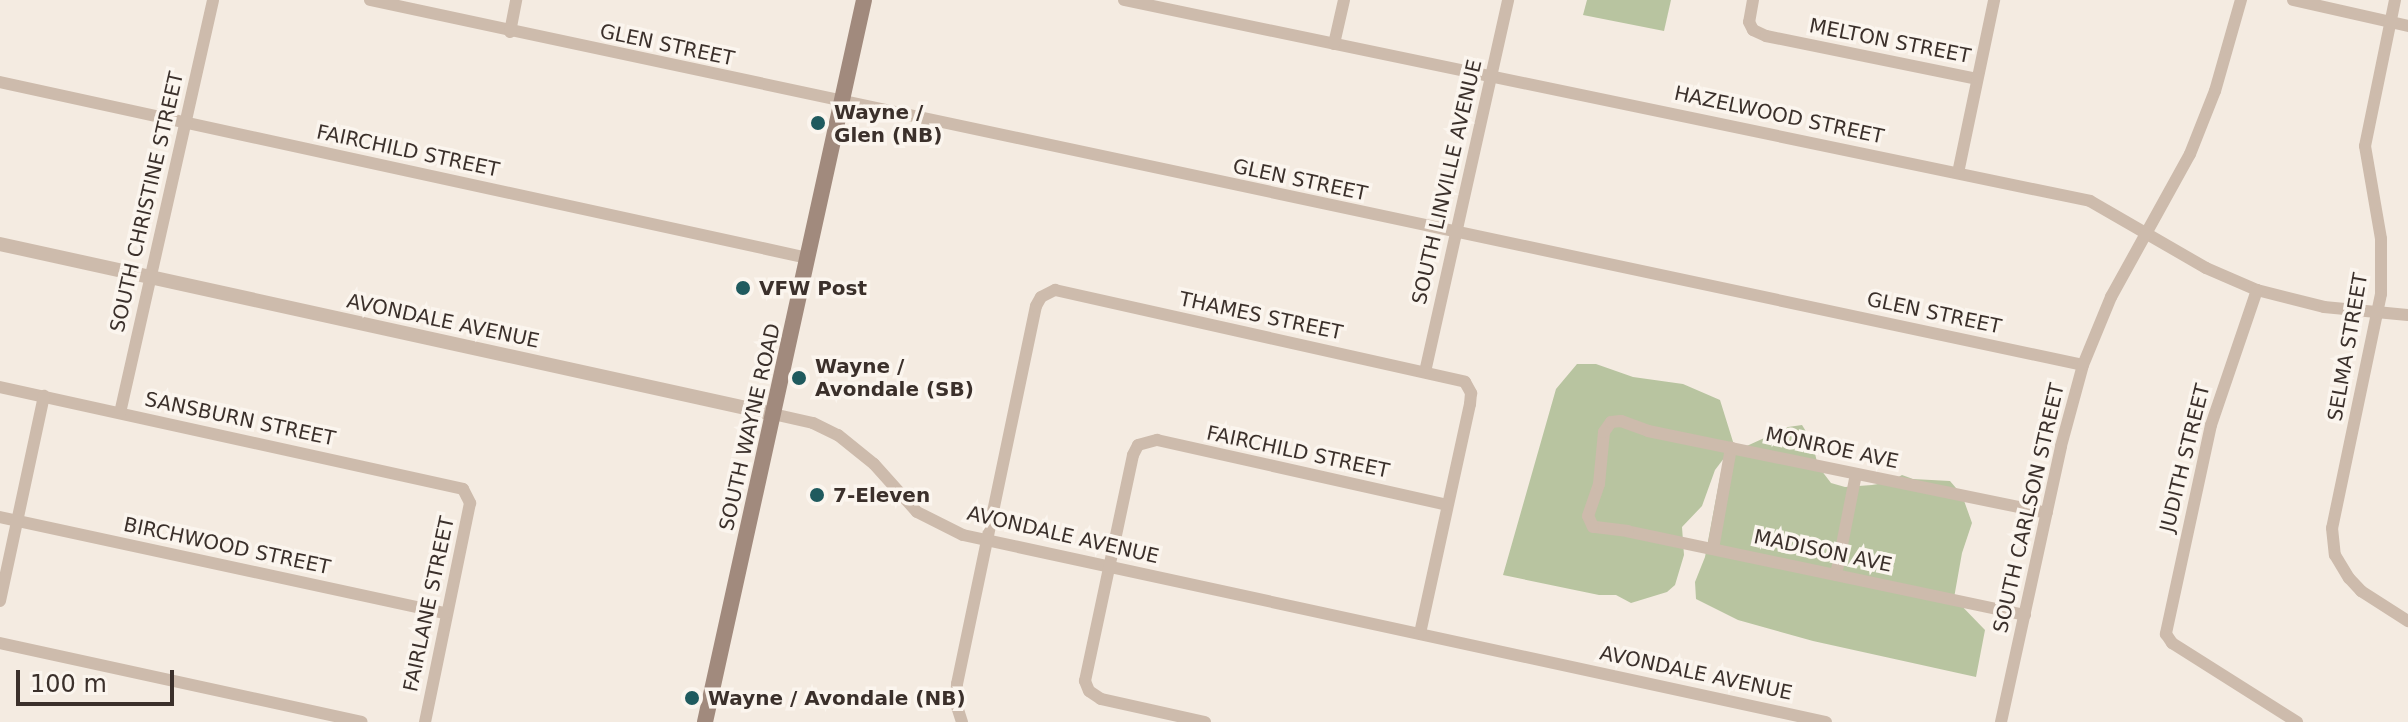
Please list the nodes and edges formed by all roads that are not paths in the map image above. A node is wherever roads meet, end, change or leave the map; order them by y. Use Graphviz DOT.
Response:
graph roads {
  1 [pos="213,0"];
  2 [pos="370,0"];
  3 [pos="516,0"];
  4 [pos="864,0"];
  5 [pos="1124,0"];
  6 [pos="1344,0"];
  7 [pos="1508,0"];
  8 [pos="1753,0"];
  9 [pos="1994,0"];
  10 [pos="2241,0"];
  11 [pos="2293,0"];
  12 [pos="2395,0"];
  13 [pos="1179,6"];
  14 [pos="2391,22"];
  15 [pos="2408,26"];
  16 [pos="510,32"];
  17 [pos="1334,44"];
  18 [pos="1491,76"];
  19 [pos="1977,79"];
  20 [pos="0,82"];
  21 [pos="842,103"];
  22 [pos="184,123"];
  23 [pos="1958,173"];
  24 [pos="1456,233"];
  25 [pos="2147,234"];
  26 [pos="0,244"];
  27 [pos="808,258"];
  28 [pos="150,277"];
  29 [pos="2257,290"];
  30 [pos="2378,313"];
  31 [pos="2408,315"];
  32 [pos="2083,365"];
  33 [pos="1425,372"];
  34 [pos="0,387"];
  35 [pos="44,396"];
  36 [pos="120,413"];
  37 [pos="773,414"];
  38 [pos="1731,448"];
  39 [pos="1856,474"];
  40 [pos="468,495"];
  41 [pos="1447,505"];
  42 [pos="2047,513"];
  43 [pos="0,517"];
  44 [pos="17,521"];
  45 [pos="1612,531"];
  46 [pos="988,540"];
  47 [pos="1713,549"];
  48 [pos="1109,566"];
  49 [pos="1836,575"];
  50 [pos="0,601"];
  51 [pos="445,613"];
  52 [pos="2025,615"];
  53 [pos="2408,621"];
  54 [pos="1420,634"];
  55 [pos="0,643"];
  56 [pos="361,722"];
  57 [pos="425,722"];
  58 [pos="705,722"];
  59 [pos="962,722"];
  60 [pos="1205,722"];
  61 [pos="1826,722"];
  62 [pos="2001,722"];
  63 [pos="2297,722"];
  1 -- 22 [label="street, SOUTH CHRISTINE STREET"];
  2 -- 16 [label="street, GLEN STREET"];
  3 -- 16 [label="street"];
  4 -- 21 [label="main road, SOUTH WAYNE ROAD"];
  5 -- 13 [label="street, HAZELWOOD STREET"];
  6 -- 17 [label="street"];
  7 -- 18 [label="street, SOUTH LINVILLE AVENUE"];
  8 -- 19 [label="street, MELTON STREET"];
  9 -- 19 [label="street"];
  10 -- 25 [label="street, SOUTH CARLSON STREET"];
  11 -- 14 [label="street"];
  12 -- 14 [label="street, SELMA STREET"];
  13 -- 17 [label="street, HAZELWOOD STREET"];
  14 -- 15 [label="street"];
  14 -- 30 [label="street, SELMA STREET"];
  16 -- 21 [label="street, GLEN STREET"];
  17 -- 18 [label="street, HAZELWOOD STREET"];
  18 -- 23 [label="street, HAZELWOOD STREET"];
  18 -- 24 [label="street, SOUTH LINVILLE AVENUE"];
  19 -- 23 [label="street"];
  20 -- 22 [label="street, FAIRCHILD STREET"];
  21 -- 24 [label="street, GLEN STREET"];
  21 -- 27 [label="main road, SOUTH WAYNE ROAD"];
  22 -- 27 [label="street, FAIRCHILD STREET"];
  22 -- 28 [label="street, SOUTH CHRISTINE STREET"];
  23 -- 25 [label="street, HAZELWOOD STREET"];
  24 -- 32 [label="street, GLEN STREET"];
  24 -- 33 [label="street, SOUTH LINVILLE AVENUE"];
  25 -- 29 [label="street, HAZELWOOD STREET"];
  25 -- 32 [label="street, SOUTH CARLSON STREET"];
  26 -- 28 [label="street, AVONDALE AVENUE"];
  27 -- 37 [label="main road, SOUTH WAYNE ROAD"];
  28 -- 36 [label="street, SOUTH CHRISTINE STREET"];
  28 -- 37 [label="street, AVONDALE AVENUE"];
  29 -- 30 [label="street, HAZELWOOD STREET"];
  29 -- 63 [label="street, JUDITH STREET"];
  30 -- 31 [label="street, HAZELWOOD STREET"];
  30 -- 53 [label="street, SELMA STREET"];
  32 -- 42 [label="street, SOUTH CARLSON STREET"];
  33 -- 41 [label="street, THAMES STREET"];
  33 -- 46 [label="street, THAMES STREET"];
  34 -- 35 [label="street, SANSBURN STREET"];
  35 -- 36 [label="street, SANSBURN STREET"];
  35 -- 44 [label="street"];
  36 -- 40 [label="street, SANSBURN STREET"];
  37 -- 46 [label="street, AVONDALE AVENUE"];
  37 -- 58 [label="main road, SOUTH WAYNE ROAD"];
  38 -- 39 [label="street, MONROE AVE"];
  38 -- 45 [label="street, MONROE AVE"];
  38 -- 47 [label="street"];
  39 -- 42 [label="street, MONROE AVE"];
  39 -- 49 [label="street"];
  40 -- 51 [label="street, FAIRLANE STREET"];
  41 -- 48 [label="street, FAIRCHILD STREET"];
  41 -- 54 [label="street, THAMES STREET"];
  42 -- 52 [label="street, SOUTH CARLSON STREET"];
  43 -- 44 [label="street, BIRCHWOOD STREET"];
  44 -- 50 [label="street"];
  44 -- 51 [label="street, BIRCHWOOD STREET"];
  45 -- 47 [label="street, MADISON AVE"];
  46 -- 48 [label="street, AVONDALE AVENUE"];
  46 -- 59 [label="street"];
  47 -- 49 [label="street, MADISON AVE"];
  48 -- 54 [label="street, AVONDALE AVENUE"];
  48 -- 60 [label="street"];
  49 -- 52 [label="street, MADISON AVE"];
  51 -- 57 [label="street, FAIRLANE STREET"];
  52 -- 62 [label="street, SOUTH CARLSON STREET"];
  54 -- 61 [label="street, AVONDALE AVENUE"];
  55 -- 56 [label="street"];
}
